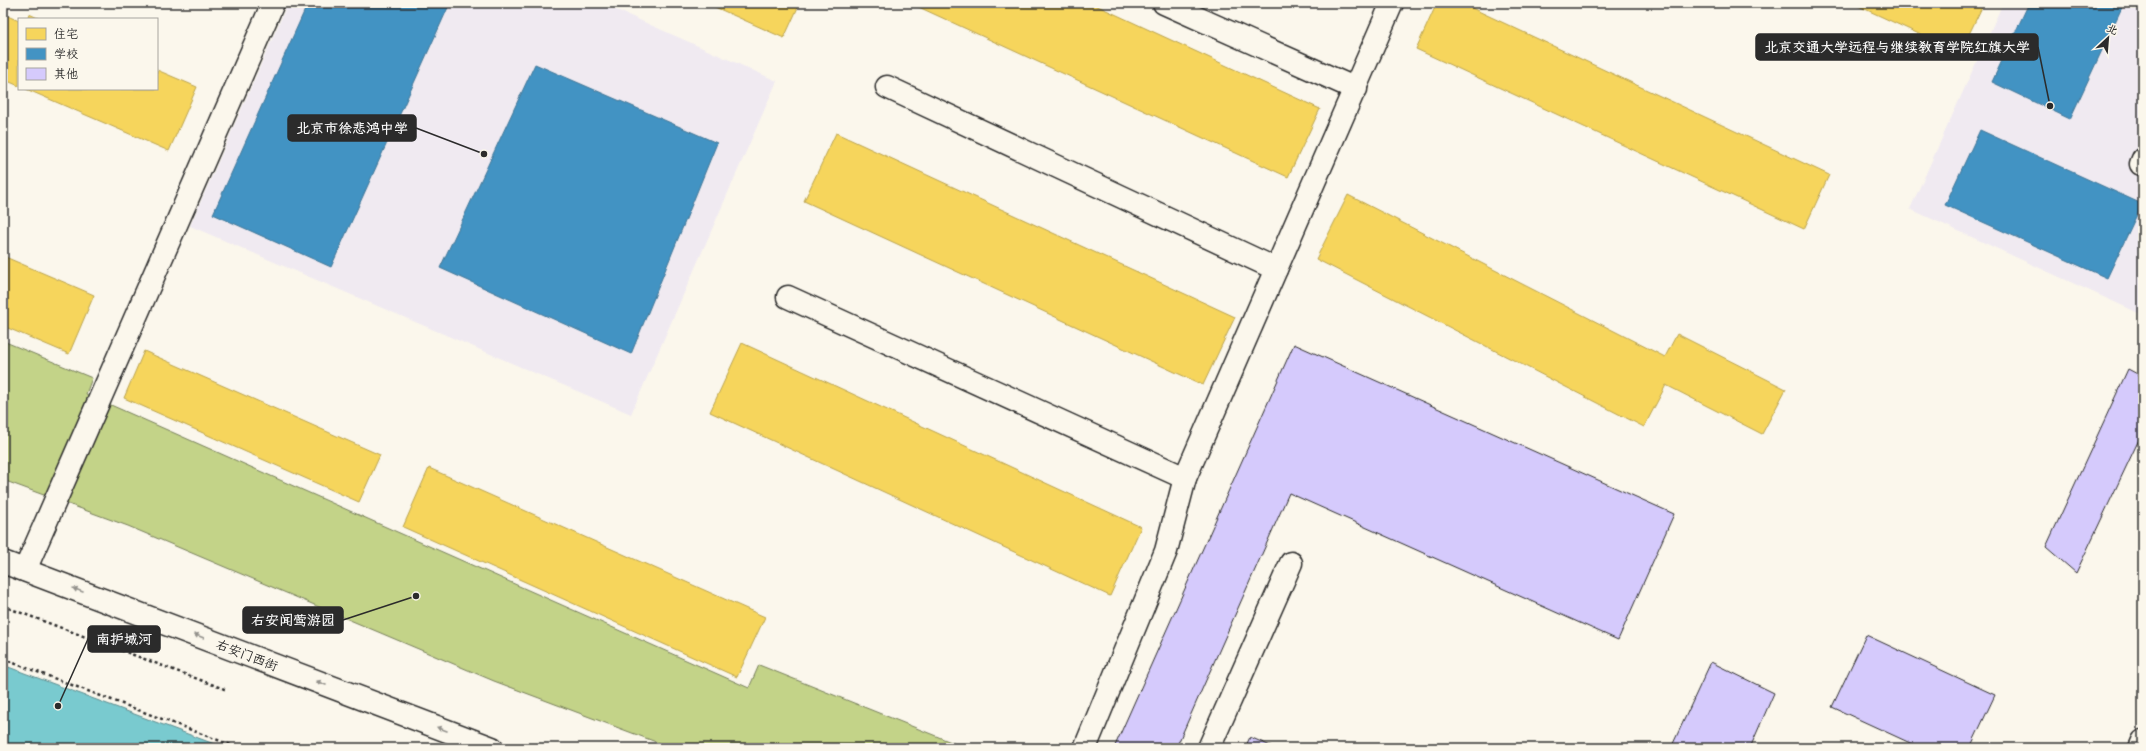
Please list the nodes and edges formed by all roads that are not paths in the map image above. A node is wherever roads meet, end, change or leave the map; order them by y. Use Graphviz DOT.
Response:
graph roads {
  1 [pos="273,3"];
  2 [pos="1164,3"];
  3 [pos="1392,3"];
  4 [pos="887,87"];
  5 [pos="1356,89"];
  6 [pos="1276,268"];
  7 [pos="788,297"];
  8 [pos="1185,478"];
  9 [pos="3,562"];
  10 [pos="1292,563"];
  11 [pos="25,570"];
  12 [pos="2143,741"];
  13 [pos="492,748"];
  14 [pos="1085,748"];
  15 [pos="1209,748"];
  16 [pos="2140,748"];
  1 -- 11 [label="street"];
  2 -- 5 [label="street"];
  3 -- 5 [label="street"];
  4 -- 6 [label="street"];
  5 -- 6 [label="street"];
  6 -- 8 [label="street"];
  7 -- 8 [label="street"];
  8 -- 14 [label="street"];
  9 -- 11 [label="street, 右安门西街"];
  10 -- 15 [label="street"];
  13 -- 11 [label="street, 右安门西街, one-way"];
  12 -- 16 [label="street"];
}
